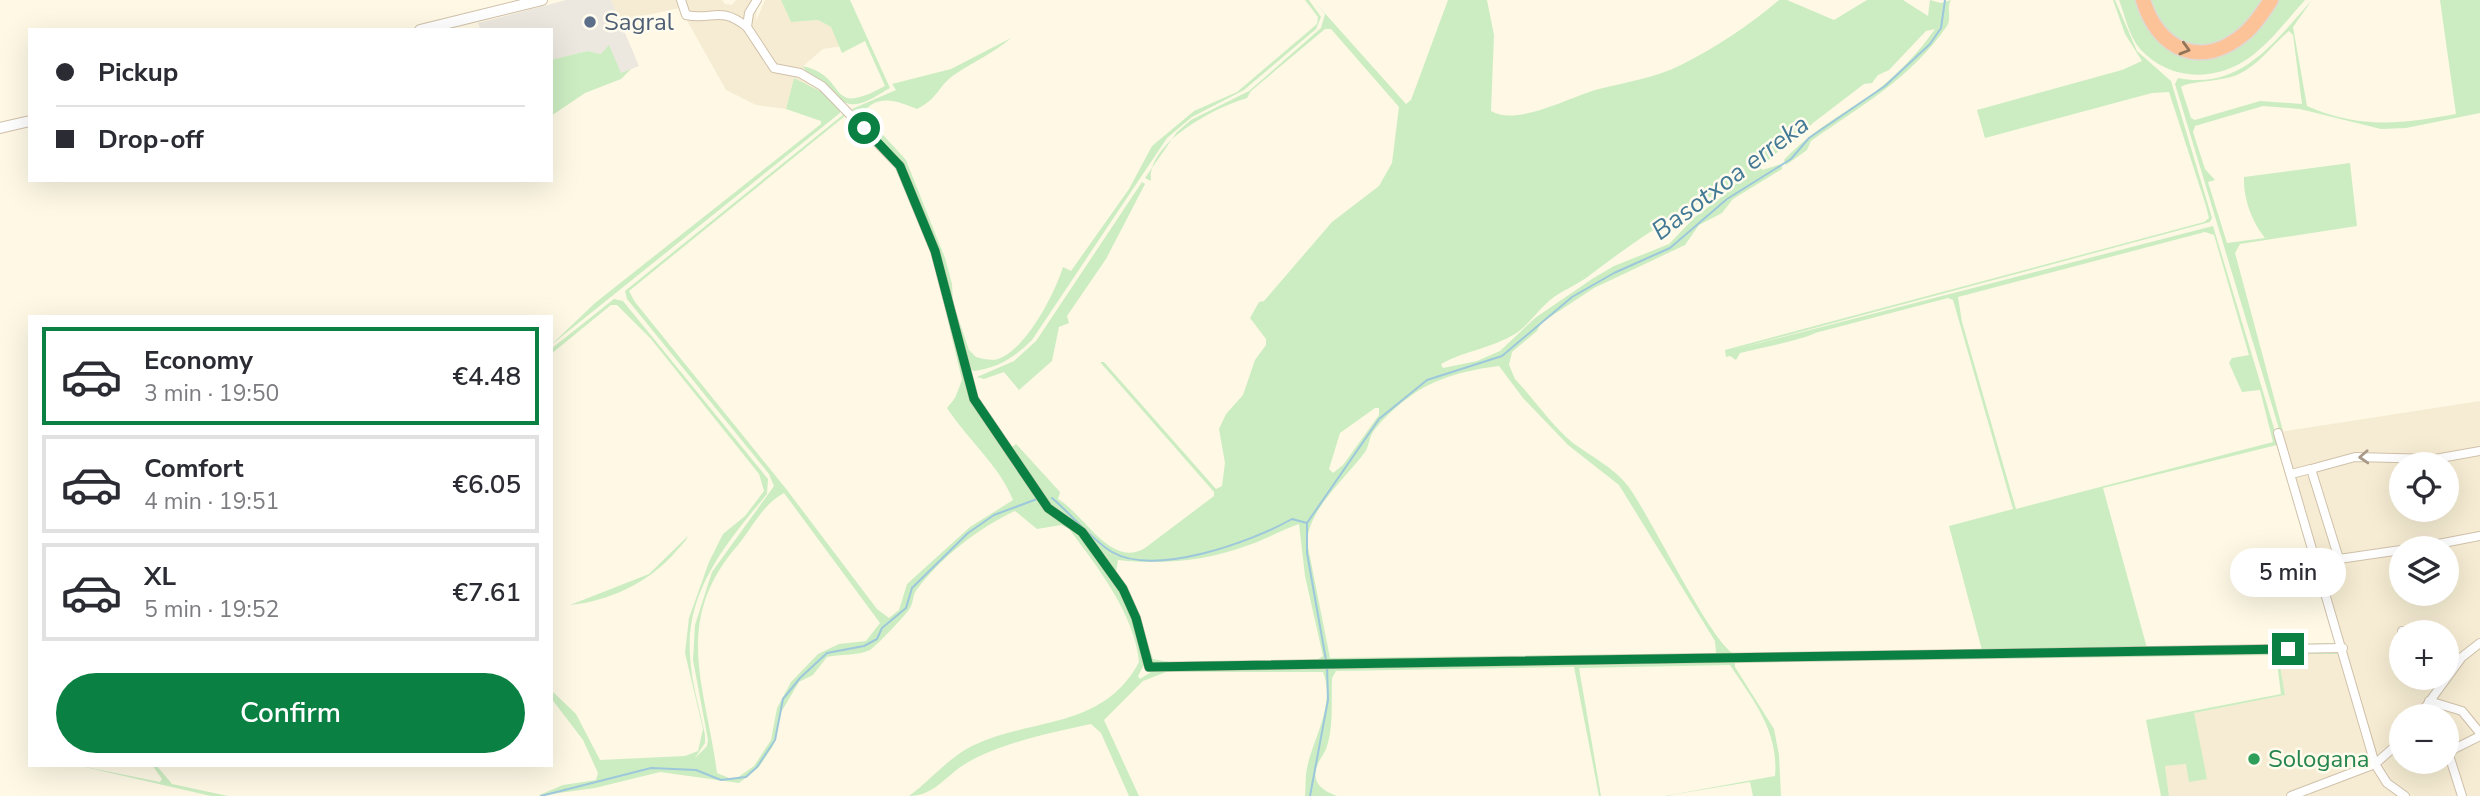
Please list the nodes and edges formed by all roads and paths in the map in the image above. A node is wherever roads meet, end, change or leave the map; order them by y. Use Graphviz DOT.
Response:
graph roads {
  1 [pos="542,0"];
  2 [pos="681,0"];
  3 [pos="757,0"];
  4 [pos="2143,0"];
  5 [pos="2272,0"];
  6 [pos="747,27"];
  7 [pos="428,28"];
  8 [pos="28,121"];
  9 [pos="0,128"];
  10 [pos="2278,433"];
  11 [pos="2480,451"];
  12 [pos="2311,469"];
  13 [pos="2291,474"];
  14 [pos="2480,536"];
  15 [pos="2459,540"];
  16 [pos="2389,552"];
  17 [pos="2339,559"];
  18 [pos="2318,564"];
  19 [pos="2480,643"];
  20 [pos="2343,648"];
  21 [pos="2459,660"];
  22 [pos="2436,690"];
  23 [pos="2429,701"];
  24 [pos="2427,704"];
  25 [pos="2480,734"];
  26 [pos="2389,752"];
  27 [pos="2375,764"];
  28 [pos="2291,796"];
  29 [pos="2404,796"];
  30 [pos="2462,796"];
  1 -- 7 [label="street"];
  2 -- 6 [label="street"];
  3 -- 6 [label="street"];
  4 -- 5 [label="highway, one-way"];
  6 -- 20 [label="street"];
  8 -- 9 [label="street"];
  10 -- 13 [label="street"];
  11 -- 12 [label="street, one-way"];
  12 -- 13 [label="street"];
  12 -- 17 [label="street"];
  13 -- 18 [label="street"];
  14 -- 15 [label="street"];
  16 -- 17 [label="street"];
  17 -- 18 [label="street"];
  18 -- 20 [label="street"];
  19 -- 21 [label="street"];
  20 -- 27 [label="street"];
  22 -- 23 [label="street"];
  23 -- 24 [label="street"];
  23 -- 25 [label="street"];
  25 -- 30 [label="street"];
  26 -- 27 [label="street"];
  27 -- 28 [label="street"];
  27 -- 29 [label="street"];
}
